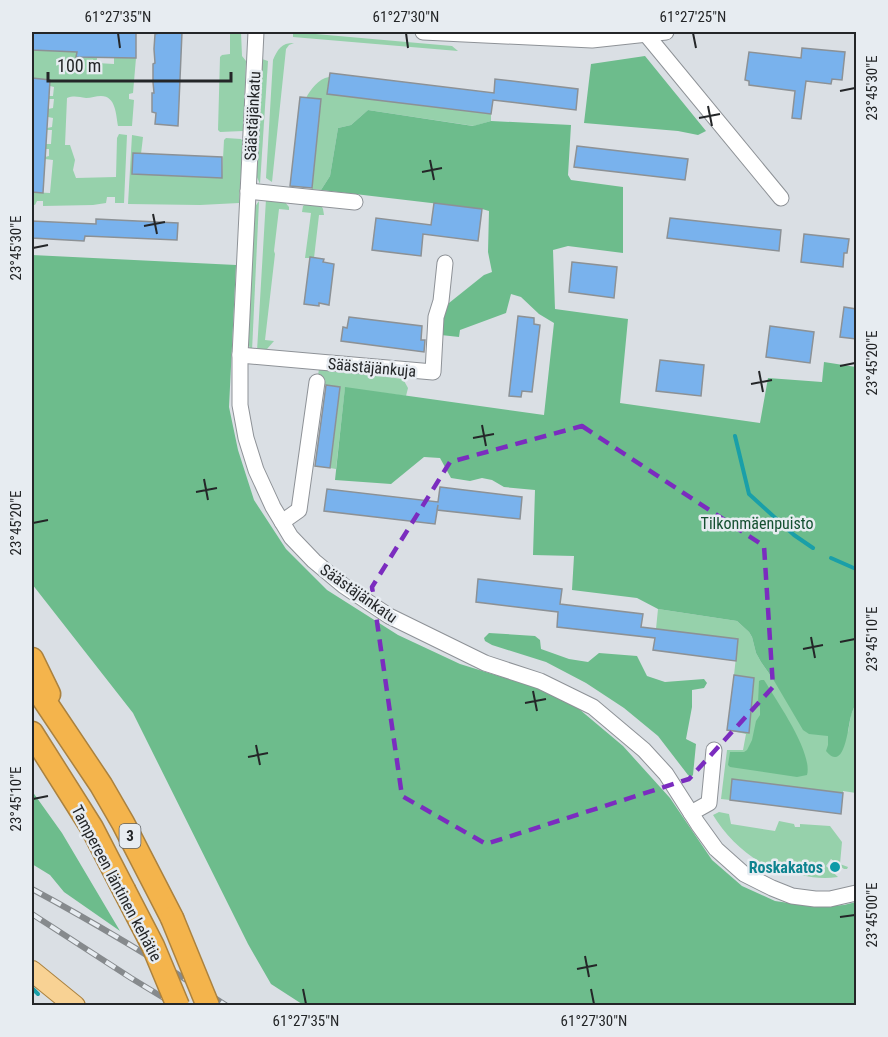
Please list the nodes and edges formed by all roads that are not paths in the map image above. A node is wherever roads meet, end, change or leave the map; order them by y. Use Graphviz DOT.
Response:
graph roads {
  1 [pos="256,32"];
  2 [pos="423,32"];
  3 [pos="666,32"];
  4 [pos="645,33"];
  5 [pos="248,191"];
  6 [pos="781,198"];
  7 [pos="355,202"];
  8 [pos="445,263"];
  9 [pos="240,356"];
  10 [pos="317,382"];
  11 [pos="282,522"];
  12 [pos="32,659"];
  13 [pos="32,682"];
  14 [pos="32,733"];
  15 [pos="714,750"];
  16 [pos="82,756"];
  17 [pos="691,813"];
  18 [pos="856,893"];
  19 [pos="32,971"];
  20 [pos="75,1005"];
  21 [pos="178,1005"];
  22 [pos="208,1005"];
  1 -- 5 [label="street, Säästäjänkatu"];
  2 -- 4 [label="street"];
  3 -- 4 [label="street"];
  4 -- 6 [label="street"];
  5 -- 7 [label="street"];
  5 -- 9 [label="street, Säästäjänkatu"];
  8 -- 9 [label="street, Säästäjänkuja"];
  9 -- 11 [label="street, Säästäjänkatu"];
  10 -- 11 [label="street"];
  11 -- 17 [label="street, Säästäjänkatu"];
  12 -- 16 [label="highway, 3"];
  13 -- 16 [label="highway, Tampereen läntinen kehätie"];
  14 -- 21 [label="highway, Tampereen läntinen kehätie / 3, bridge"];
  15 -- 17 [label="street"];
  16 -- 22 [label="highway, Tampereen läntinen kehätie / 3, bridge"];
  17 -- 18 [label="street, Säästäjänkatu"];
  19 -- 20 [label="main road"];
}
